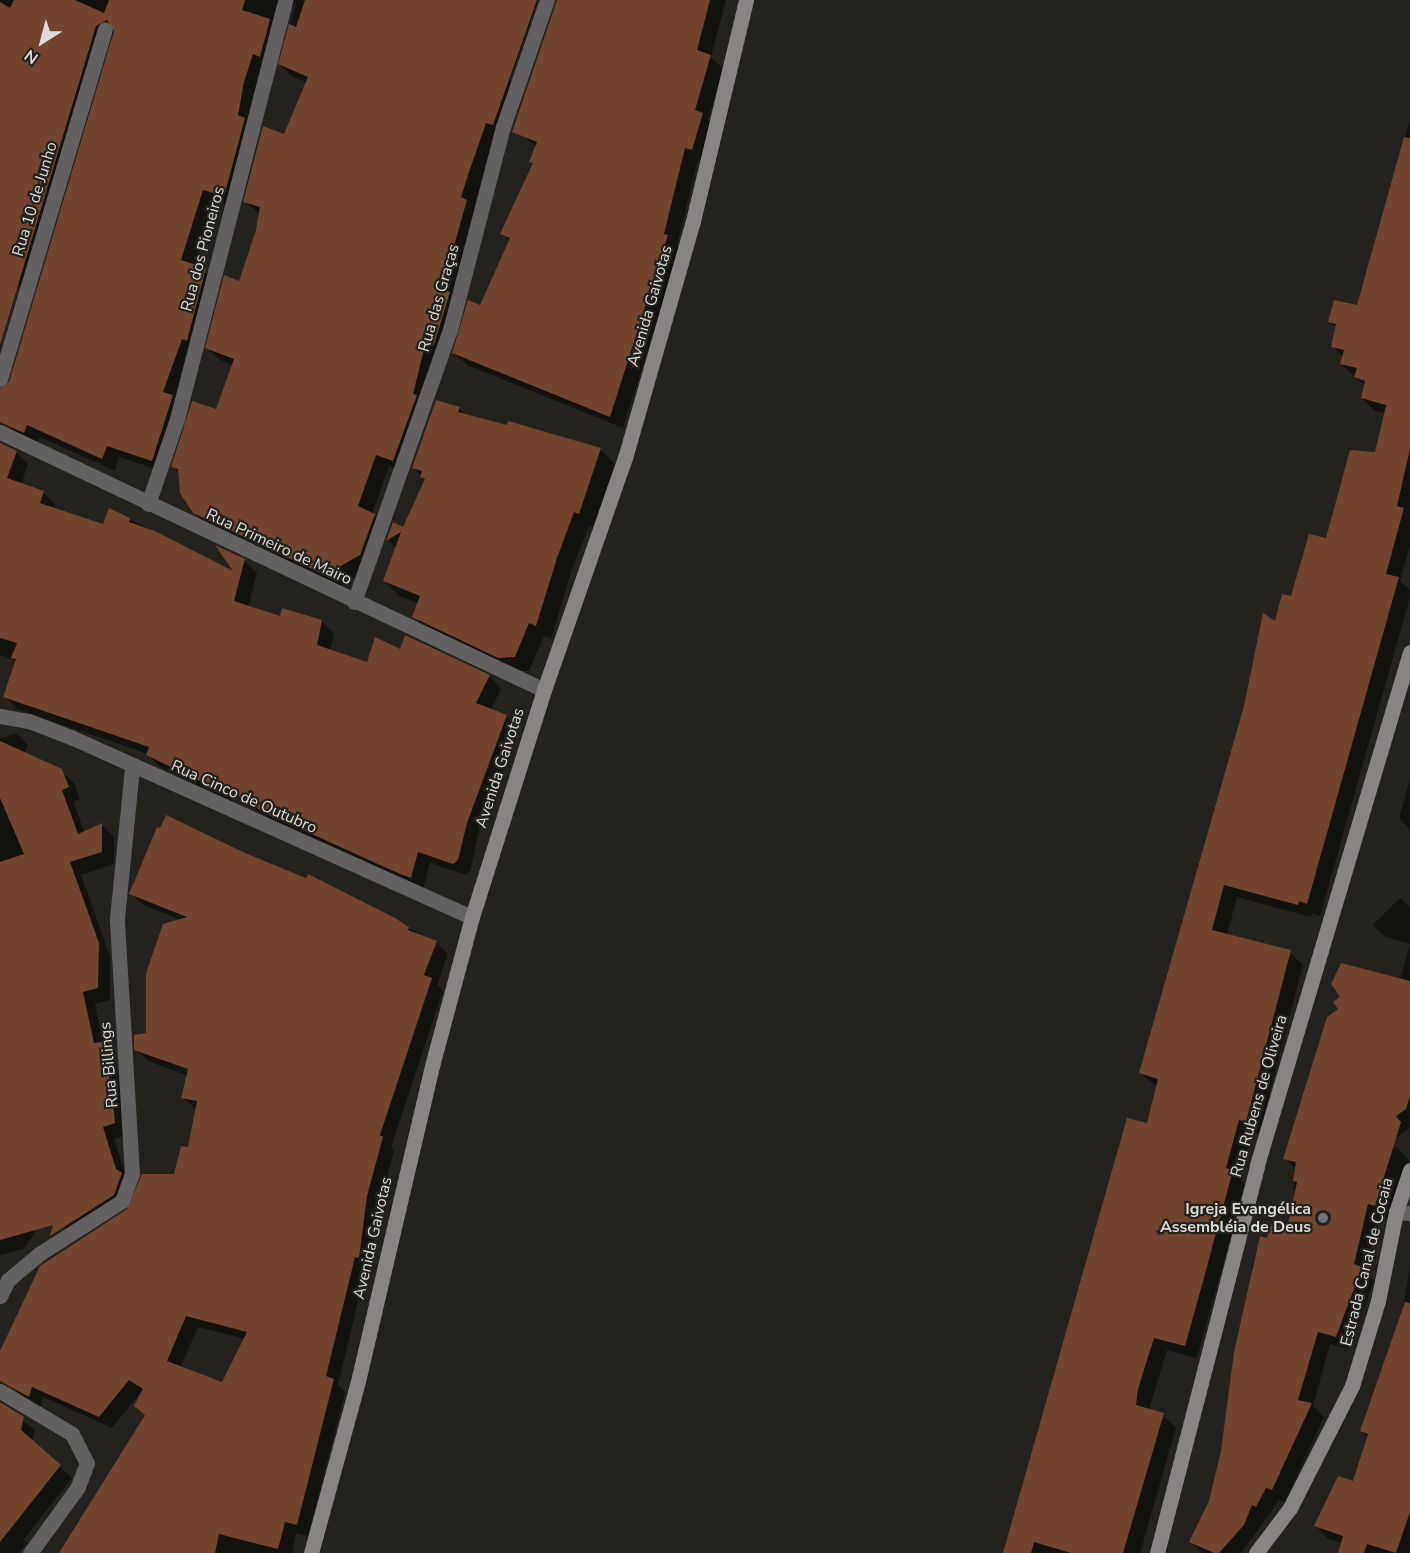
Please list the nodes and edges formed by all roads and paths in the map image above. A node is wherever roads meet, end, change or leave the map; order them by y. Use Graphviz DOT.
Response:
graph roads {
  1 [pos="285,0"];
  2 [pos="547,0"];
  3 [pos="746,0"];
  4 [pos="105,29"];
  5 [pos="0,379"];
  6 [pos="0,432"];
  7 [pos="148,504"];
  8 [pos="354,602"];
  9 [pos="1410,652"];
  10 [pos="544,690"];
  11 [pos="0,716"];
  12 [pos="132,767"];
  13 [pos="472,917"];
  14 [pos="1410,1170"];
  15 [pos="1403,1213"];
  16 [pos="4,1276"];
  17 [pos="0,1296"];
  18 [pos="0,1391"];
  19 [pos="30,1553"];
  20 [pos="311,1553"];
  21 [pos="1157,1553"];
  22 [pos="1256,1553"];
  1 -- 7 [label="street, Rua dos Pioneiros"];
  2 -- 8 [label="street, Rua das Graças"];
  3 -- 10 [label="street, Avenida Gaivotas"];
  4 -- 5 [label="street, Rua 10 de Junho"];
  6 -- 7 [label="street, Rua Primeiro de Mairo"];
  7 -- 8 [label="street, Rua Primeiro de Mairo"];
  8 -- 10 [label="street, Rua Primeiro de Mairo"];
  9 -- 21 [label="street, Rua Rubens de Oliveira"];
  10 -- 13 [label="street, Avenida Gaivotas"];
  11 -- 12 [label="street, Rua Cinco de Outubro"];
  12 -- 13 [label="street, Rua Cinco de Outubro"];
  12 -- 16 [label="street, Rua Billings"];
  13 -- 20 [label="street, Avenida Gaivotas"];
  14 -- 15 [label="street, Estrada Canal de Cocaia"];
  15 -- 22 [label="street, Estrada Canal de Cocaia"];
  16 -- 17 [label="street, Rua Billings"];
  18 -- 19 [label="street"];
}
